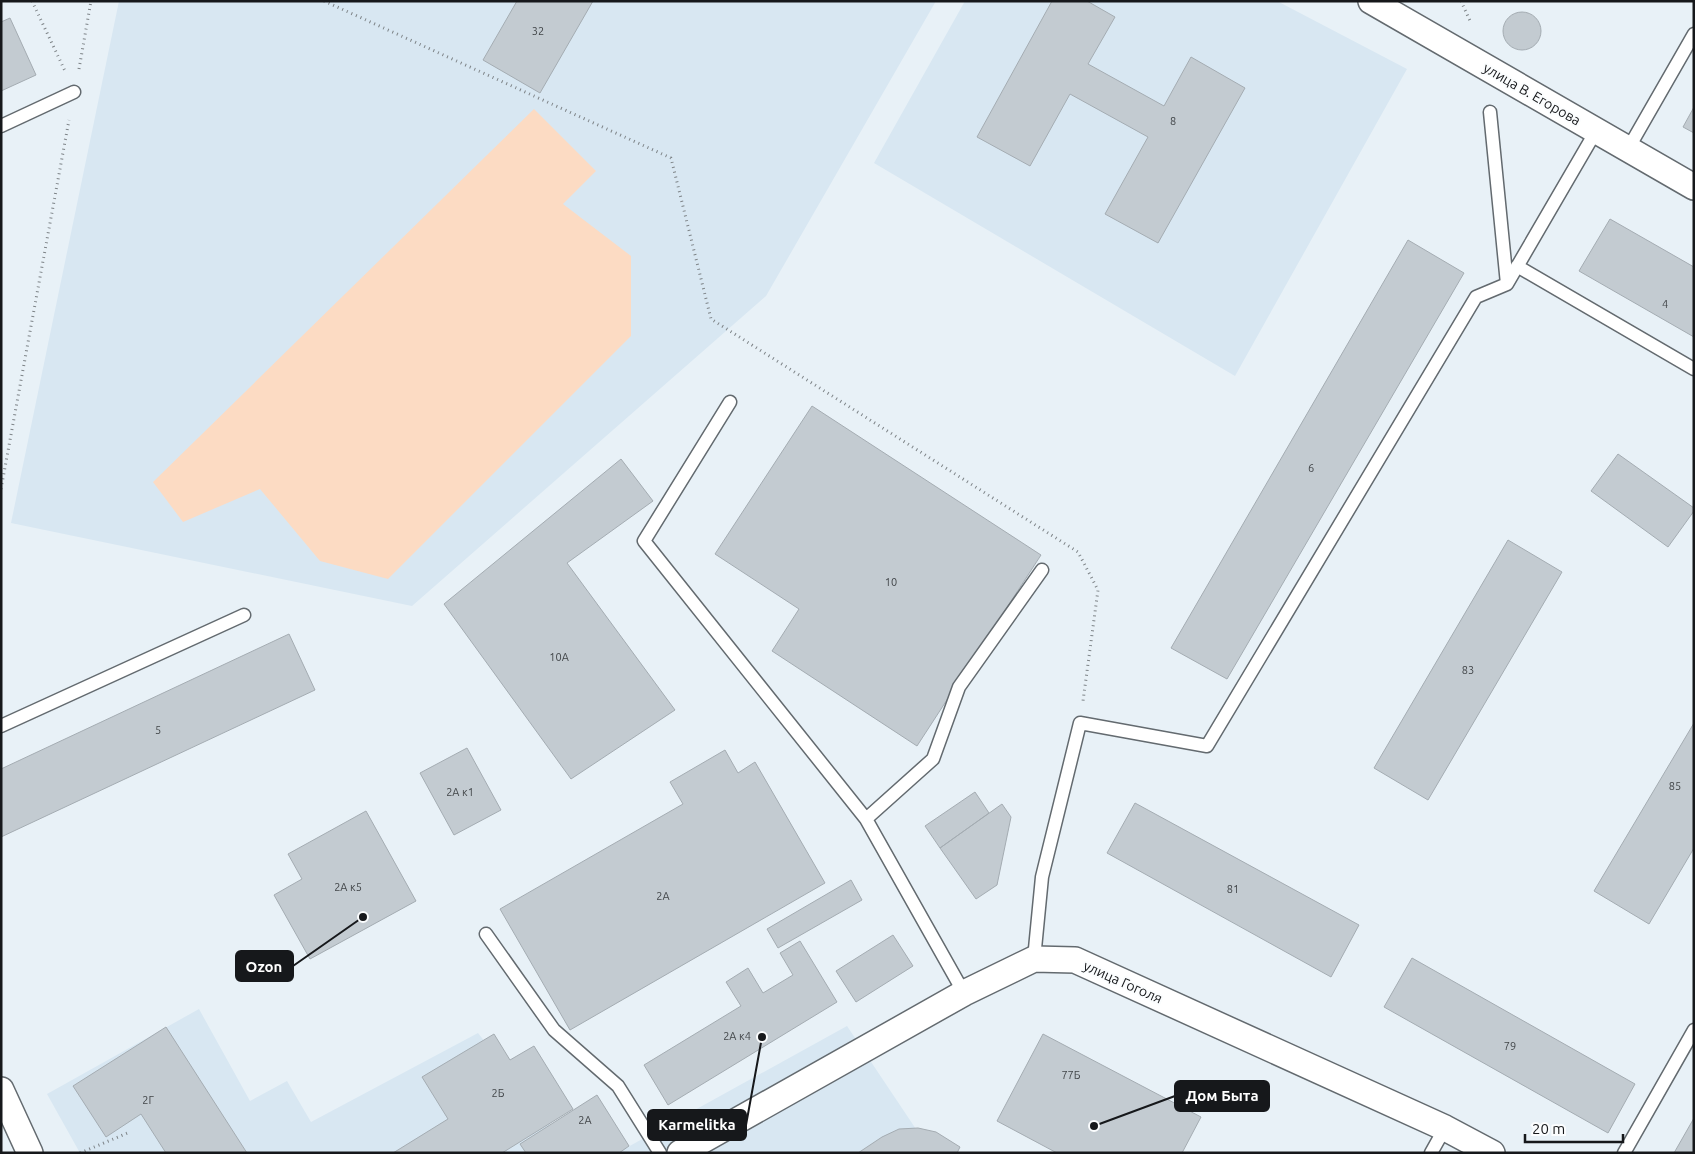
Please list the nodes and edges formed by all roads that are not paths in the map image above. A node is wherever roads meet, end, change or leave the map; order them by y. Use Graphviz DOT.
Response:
graph roads {
  1 [pos="1371,1"];
  2 [pos="1694,34"];
  3 [pos="74,92"];
  4 [pos="1490,112"];
  5 [pos="1,126"];
  6 [pos="1596,131"];
  7 [pos="1628,149"];
  8 [pos="1694,187"];
  9 [pos="1517,266"];
  10 [pos="1507,284"];
  11 [pos="1694,369"];
  12 [pos="730,402"];
  13 [pos="1042,570"];
  14 [pos="244,614"];
  15 [pos="1,726"];
  16 [pos="866,819"];
  17 [pos="486,934"];
  18 [pos="1034,959"];
  19 [pos="964,994"];
  20 [pos="1694,1030"];
  21 [pos="1,1090"];
  22 [pos="1445,1128"];
  23 [pos="30,1153"];
  24 [pos="660,1153"];
  25 [pos="680,1153"];
  26 [pos="1431,1153"];
  27 [pos="1492,1153"];
  28 [pos="1624,1153"];
  1 -- 6 [label="street, улица В. Егорова"];
  2 -- 7 [label="lane"];
  3 -- 5 [label="lane"];
  4 -- 10 [label="lane"];
  6 -- 7 [label="street, улица В. Егорова"];
  6 -- 9 [label="lane"];
  7 -- 8 [label="street, улица В. Егорова"];
  9 -- 10 [label="lane"];
  9 -- 11 [label="lane"];
  10 -- 18 [label="lane"];
  12 -- 16 [label="lane"];
  13 -- 16 [label="lane"];
  14 -- 15 [label="lane"];
  16 -- 19 [label="lane"];
  17 -- 24 [label="lane"];
  18 -- 19 [label="street, улица Гоголя"];
  18 -- 22 [label="street, улица Гоголя"];
  19 -- 25 [label="street, улица Гоголя"];
  20 -- 28 [label="lane"];
  21 -- 23 [label="street"];
  22 -- 26 [label="lane"];
  22 -- 27 [label="street, улица Гоголя"];
}
